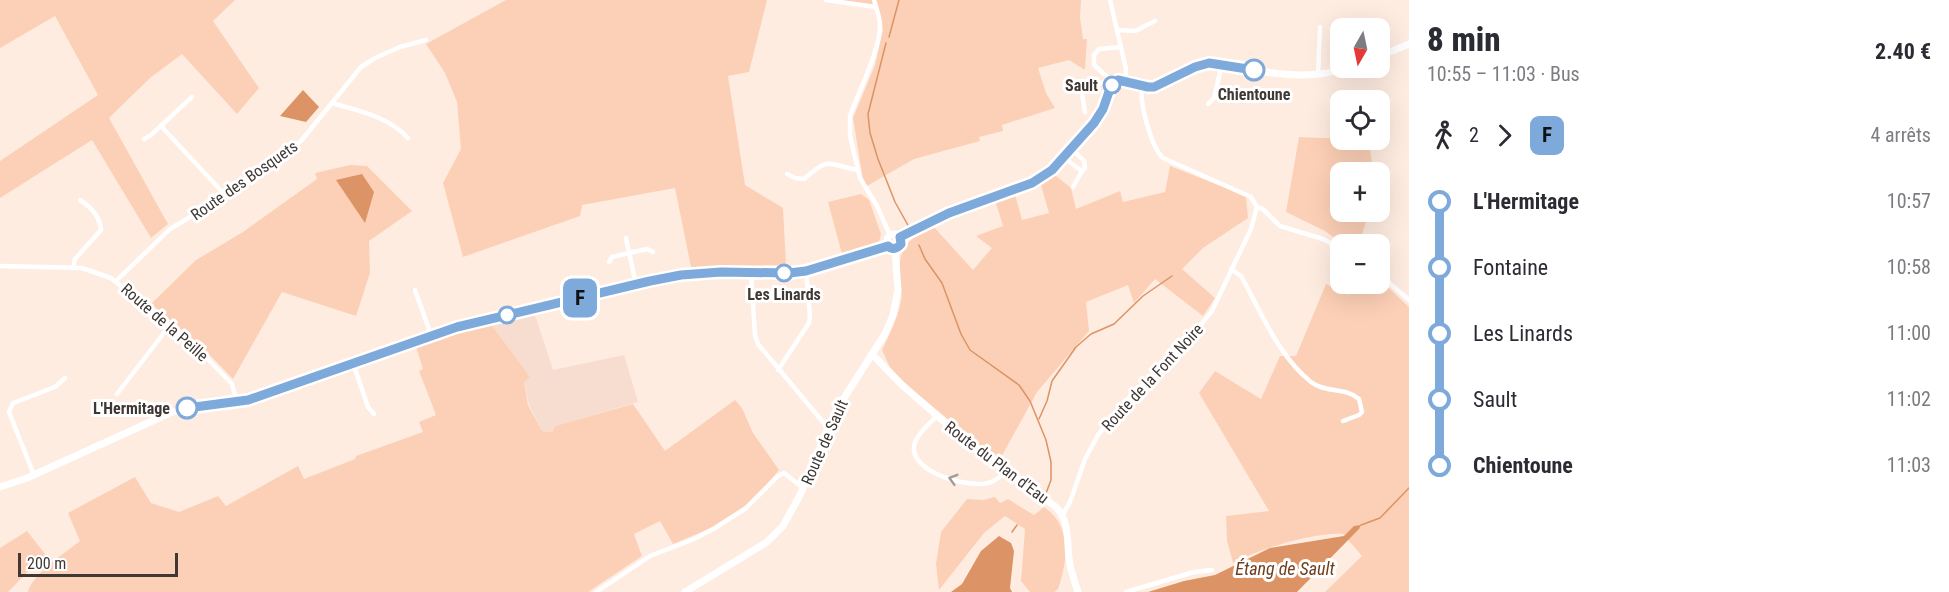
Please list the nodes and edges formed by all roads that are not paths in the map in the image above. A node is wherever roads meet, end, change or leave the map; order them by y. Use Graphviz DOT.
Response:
graph roads {
  1 [pos="826,0"];
  2 [pos="874,0"];
  3 [pos="1110,0"];
  4 [pos="876,7"];
  5 [pos="1155,21"];
  6 [pos="1320,27"];
  7 [pos="1117,30"];
  8 [pos="426,40"];
  9 [pos="1409,44"];
  10 [pos="1120,47"];
  11 [pos="1390,52"];
  12 [pos="1222,64"];
  13 [pos="1330,72"];
  14 [pos="1318,75"];
  15 [pos="1111,80"];
  16 [pos="1125,81"];
  17 [pos="1142,86"];
  18 [pos="192,97"];
  19 [pos="332,103"];
  20 [pos="1208,104"];
  21 [pos="1085,112"];
  22 [pos="161,126"];
  23 [pos="408,138"];
  24 [pos="144,139"];
  25 [pos="1072,149"];
  26 [pos="1064,158"];
  27 [pos="858,170"];
  28 [pos="1082,171"];
  29 [pos="787,174"];
  30 [pos="1072,187"];
  31 [pos="226,196"];
  32 [pos="80,200"];
  33 [pos="1257,207"];
  34 [pos="890,235"];
  35 [pos="626,237"];
  36 [pos="900,237"];
  37 [pos="1330,243"];
  38 [pos="892,247"];
  39 [pos="653,252"];
  40 [pos="629,253"];
  41 [pos="609,262"];
  42 [pos="0,266"];
  43 [pos="73,268"];
  44 [pos="1231,269"];
  45 [pos="806,271"];
  46 [pos="751,273"];
  47 [pos="116,280"];
  48 [pos="1390,283"];
  49 [pos="636,285"];
  50 [pos="415,290"];
  51 [pos="1409,300"];
  52 [pos="170,325"];
  53 [pos="431,335"];
  54 [pos="872,354"];
  55 [pos="353,363"];
  56 [pos="778,369"];
  57 [pos="65,378"];
  58 [pos="117,394"];
  59 [pos="237,402"];
  60 [pos="374,414"];
  61 [pos="937,416"];
  62 [pos="1343,421"];
  63 [pos="827,427"];
  64 [pos="1006,471"];
  65 [pos="34,475"];
  66 [pos="0,487"];
  67 [pos="802,488"];
  68 [pos="1063,514"];
  69 [pos="1212,570"];
  70 [pos="596,592"];
  71 [pos="685,592"];
  72 [pos="1078,592"];
  73 [pos="1126,592"];
  1 -- 4 [label="street"];
  2 -- 4 [label="street"];
  3 -- 7 [label="street"];
  4 -- 27 [label="street"];
  5 -- 7 [label="street"];
  6 -- 14 [label="street"];
  7 -- 10 [label="street"];
  8 -- 19 [label="street, Route des Bosquets"];
  9 -- 11 [label="street"];
  10 -- 15 [label="street"];
  10 -- 16 [label="street"];
  12 -- 14 [label="street"];
  12 -- 17 [label="street"];
  12 -- 20 [label="street"];
  13 -- 14 [label="street"];
  15 -- 16 [label="street"];
  15 -- 21 [label="street"];
  15 -- 25 [label="street"];
  16 -- 17 [label="street"];
  17 -- 33 [label="street"];
  18 -- 22 [label="street"];
  19 -- 23 [label="street"];
  19 -- 31 [label="street, Route des Bosquets"];
  22 -- 24 [label="street"];
  22 -- 31 [label="street"];
  25 -- 26 [label="street"];
  25 -- 28 [label="street"];
  26 -- 28 [label="street"];
  26 -- 36 [label="street"];
  27 -- 29 [label="street"];
  27 -- 34 [label="street"];
  28 -- 30 [label="street"];
  31 -- 47 [label="street, Route des Bosquets"];
  32 -- 43 [label="street"];
  33 -- 37 [label="street"];
  33 -- 44 [label="street, Route de la Font Noire"];
  34 -- 36 [label="street"];
  34 -- 38 [label="street"];
  35 -- 40 [label="street"];
  36 -- 38 [label="street"];
  38 -- 45 [label="street"];
  38 -- 54 [label="street, Route de Sault"];
  39 -- 40 [label="street"];
  40 -- 41 [label="street"];
  40 -- 49 [label="street"];
  42 -- 43 [label="street, Route de la Peille"];
  43 -- 47 [label="street, Route de la Peille"];
  44 -- 62 [label="street"];
  44 -- 68 [label="street, Route de la Font Noire"];
  45 -- 46 [label="street"];
  45 -- 56 [label="street"];
  46 -- 49 [label="street"];
  46 -- 56 [label="street"];
  47 -- 52 [label="street, Route de la Peille"];
  48 -- 51 [label="street"];
  49 -- 53 [label="street"];
  50 -- 53 [label="street"];
  52 -- 58 [label="street"];
  52 -- 59 [label="street, Route de la Peille"];
  53 -- 55 [label="street"];
  54 -- 61 [label="street, Route du Plan d'Eau"];
  54 -- 63 [label="street, Route de Sault"];
  55 -- 59 [label="street"];
  55 -- 60 [label="street"];
  56 -- 63 [label="street"];
  57 -- 65 [label="street"];
  59 -- 65 [label="street"];
  61 -- 64 [label="street, Route du Plan d'Eau"];
  64 -- 61 [label="street, one-way"];
  63 -- 67 [label="street, Route de Sault"];
  64 -- 68 [label="street, Route du Plan d'Eau"];
  65 -- 66 [label="street"];
  67 -- 70 [label="street"];
  67 -- 71 [label="street, Route de Sault"];
  68 -- 72 [label="street, Route du Plan d'Eau"];
  69 -- 73 [label="street"];
}
